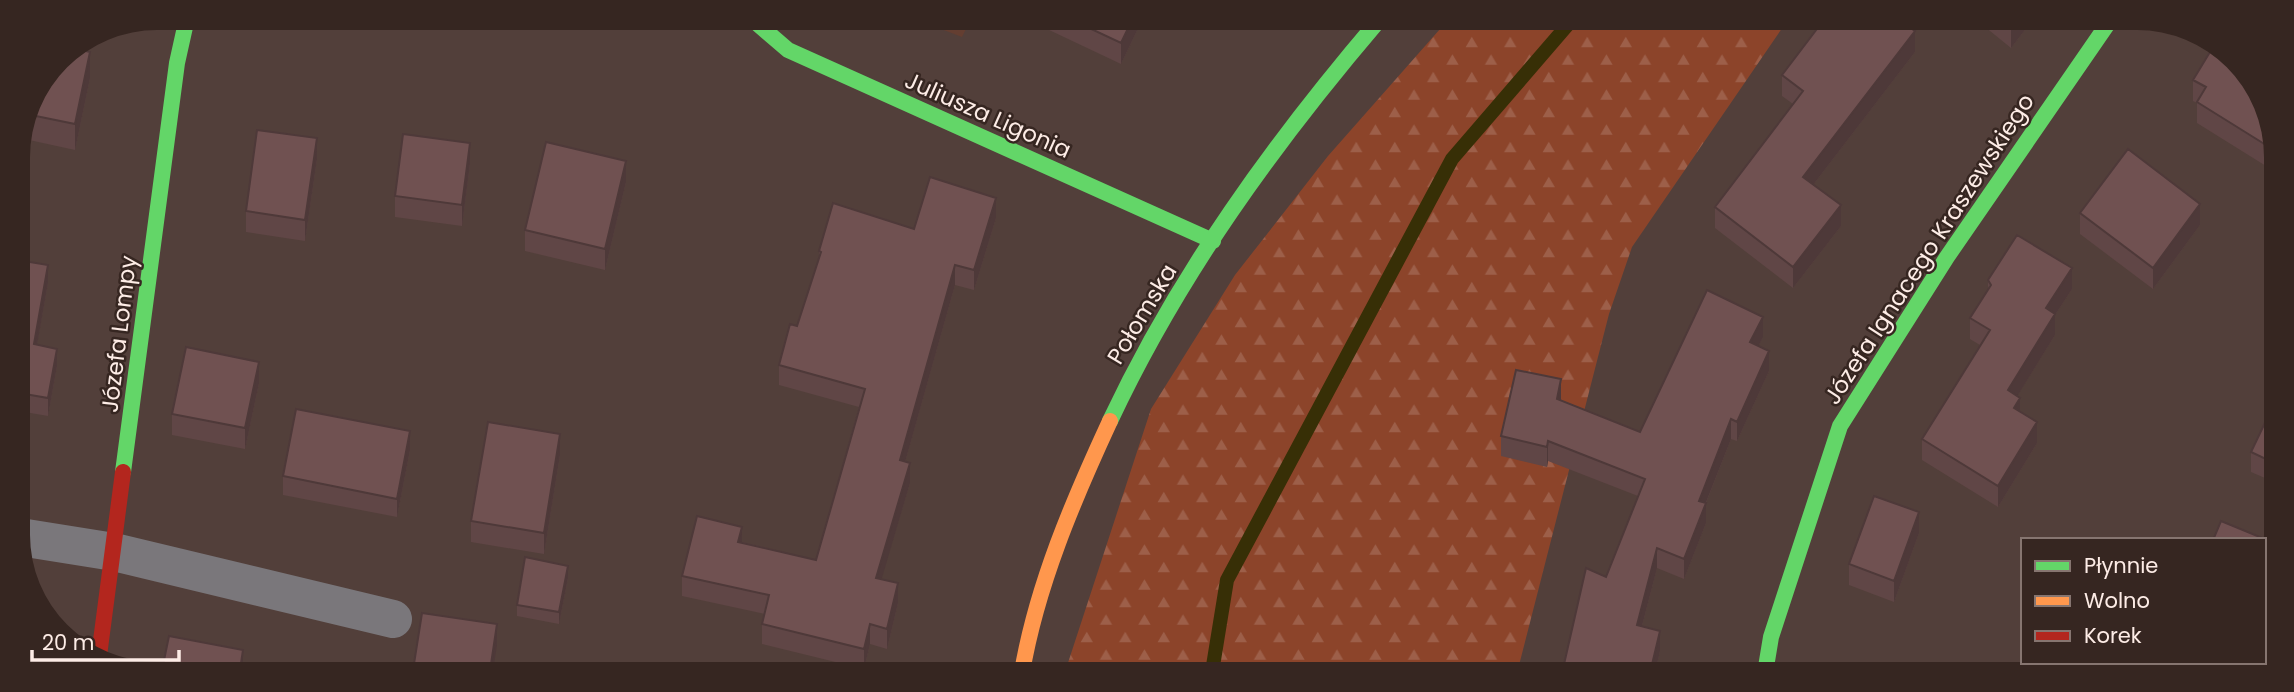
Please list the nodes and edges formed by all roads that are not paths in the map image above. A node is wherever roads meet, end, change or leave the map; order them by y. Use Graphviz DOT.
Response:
graph roads {
  1 [pos="184,30"];
  2 [pos="765,30"];
  3 [pos="1370,30"];
  4 [pos="2103,30"];
  5 [pos="1213,241"];
  6 [pos="30,539"];
  7 [pos="114,552"];
  8 [pos="393,619"];
  9 [pos="100,649"];
  10 [pos="1024,662"];
  11 [pos="1767,662"];
  1 -- 7 [label="street, Józefa Lompy"];
  2 -- 5 [label="street, Juliusza Ligonia"];
  3 -- 5 [label="street, Połomska"];
  4 -- 11 [label="street, Józefa Ignacego Kraszewskiego"];
  5 -- 10 [label="street, Połomska"];
  6 -- 7 [label="street"];
  7 -- 8 [label="street"];
  7 -- 9 [label="street, Józefa Lompy"];
}
